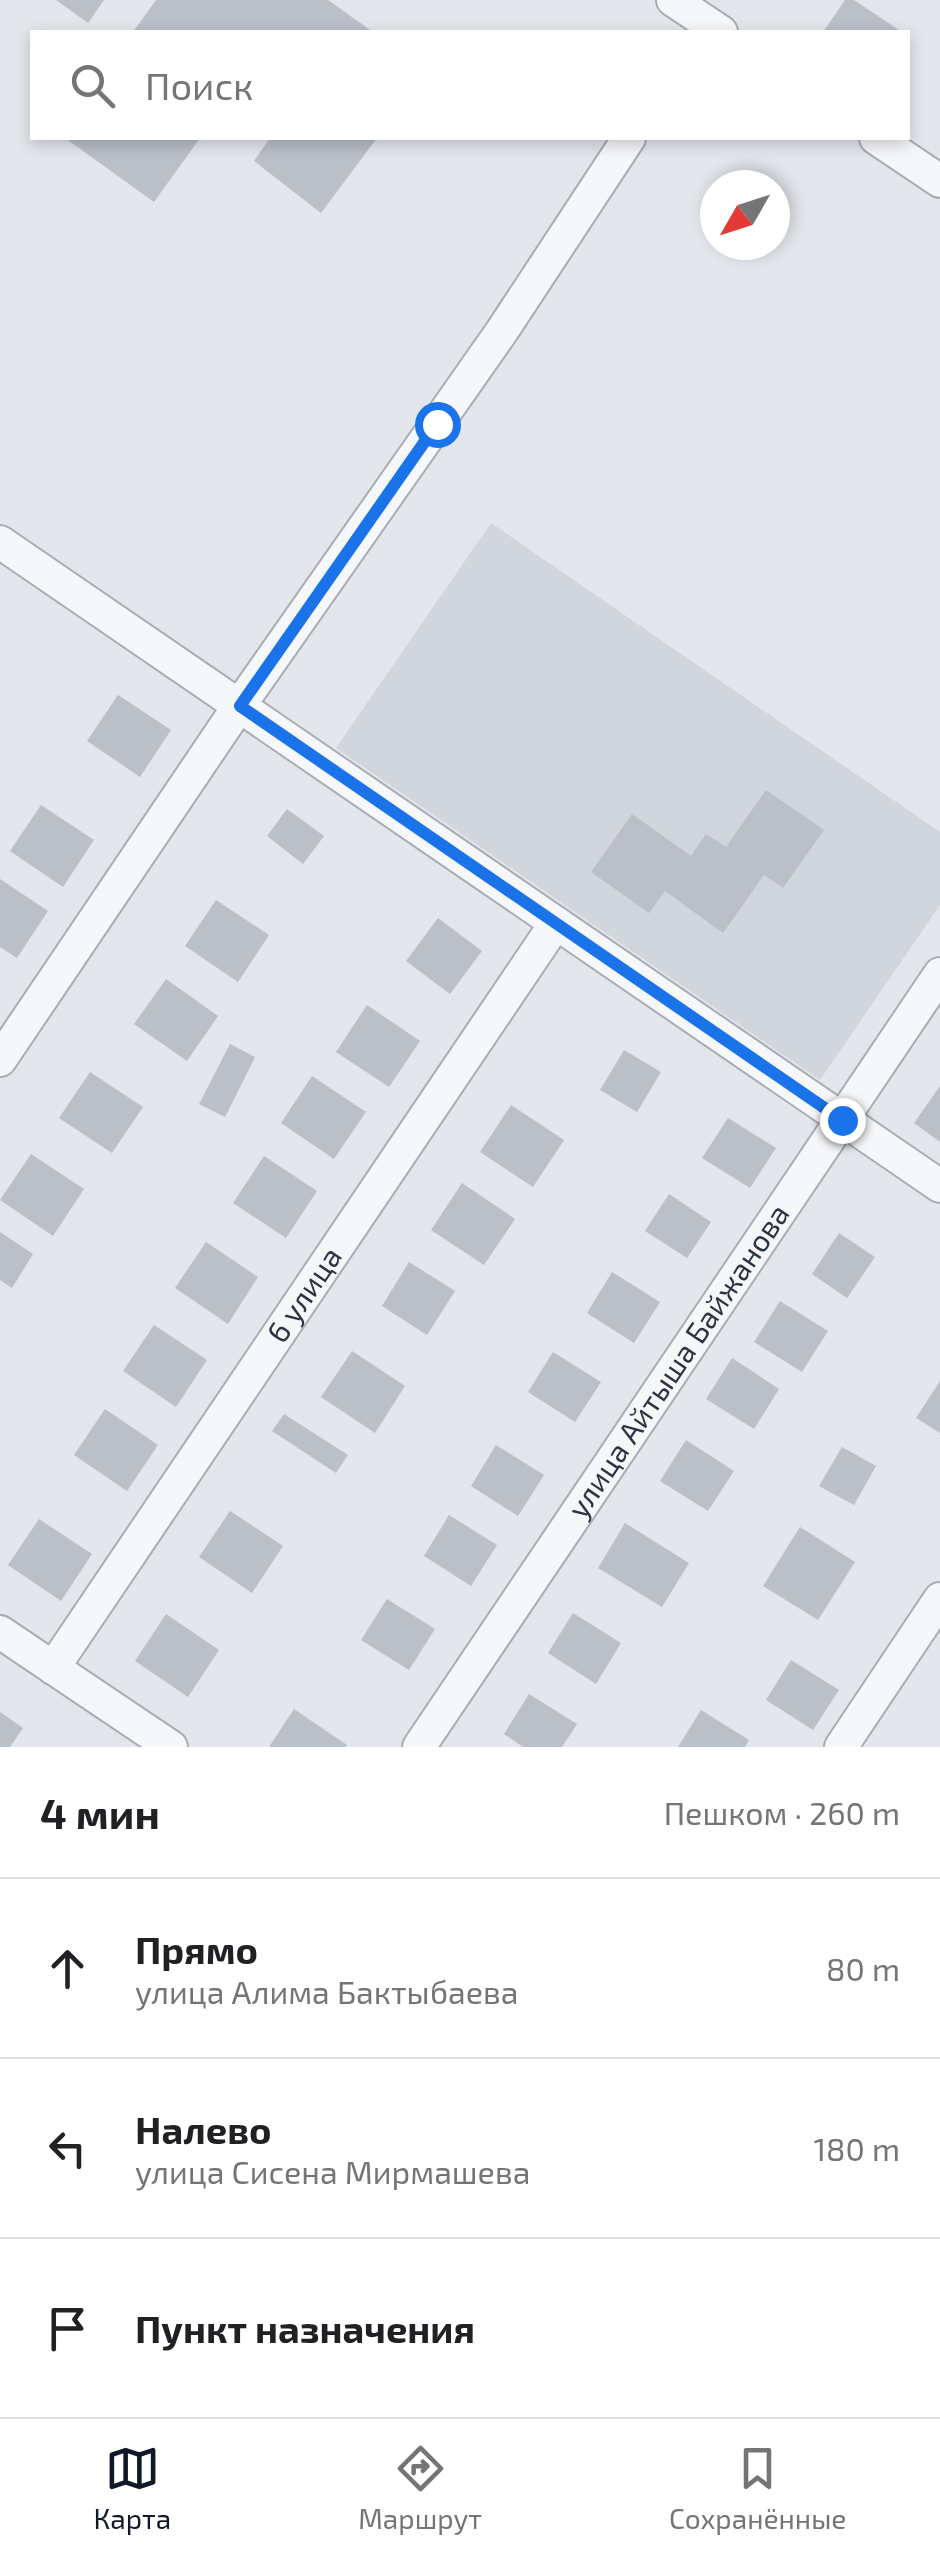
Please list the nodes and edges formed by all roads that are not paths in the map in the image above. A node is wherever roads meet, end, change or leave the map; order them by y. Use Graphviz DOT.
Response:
graph roads {
  1 [pos="673,0"];
  2 [pos="711,22"];
  3 [pos="628,140"];
  4 [pos="879,140"];
  5 [pos="940,181"];
  6 [pos="0,542"];
  7 [pos="240,706"];
  8 [pos="556,923"];
  9 [pos="940,974"];
  10 [pos="0,1060"];
  11 [pos="842,1120"];
  12 [pos="940,1186"];
  13 [pos="940,1600"];
  14 [pos="0,1632"];
  15 [pos="52,1668"];
  16 [pos="171,1747"];
  17 [pos="419,1747"];
  18 [pos="841,1747"];
  1 -- 2 [label="street"];
  3 -- 7 [label="street"];
  4 -- 5 [label="street"];
  6 -- 7 [label="street"];
  7 -- 8 [label="street"];
  7 -- 10 [label="street"];
  8 -- 11 [label="street"];
  8 -- 15 [label="street, 6 улица"];
  9 -- 11 [label="street, улица Айтыша Байжанова"];
  11 -- 12 [label="street"];
  11 -- 17 [label="street, улица Айтыша Байжанова"];
  13 -- 18 [label="street"];
  14 -- 15 [label="street"];
  15 -- 16 [label="street"];
}
